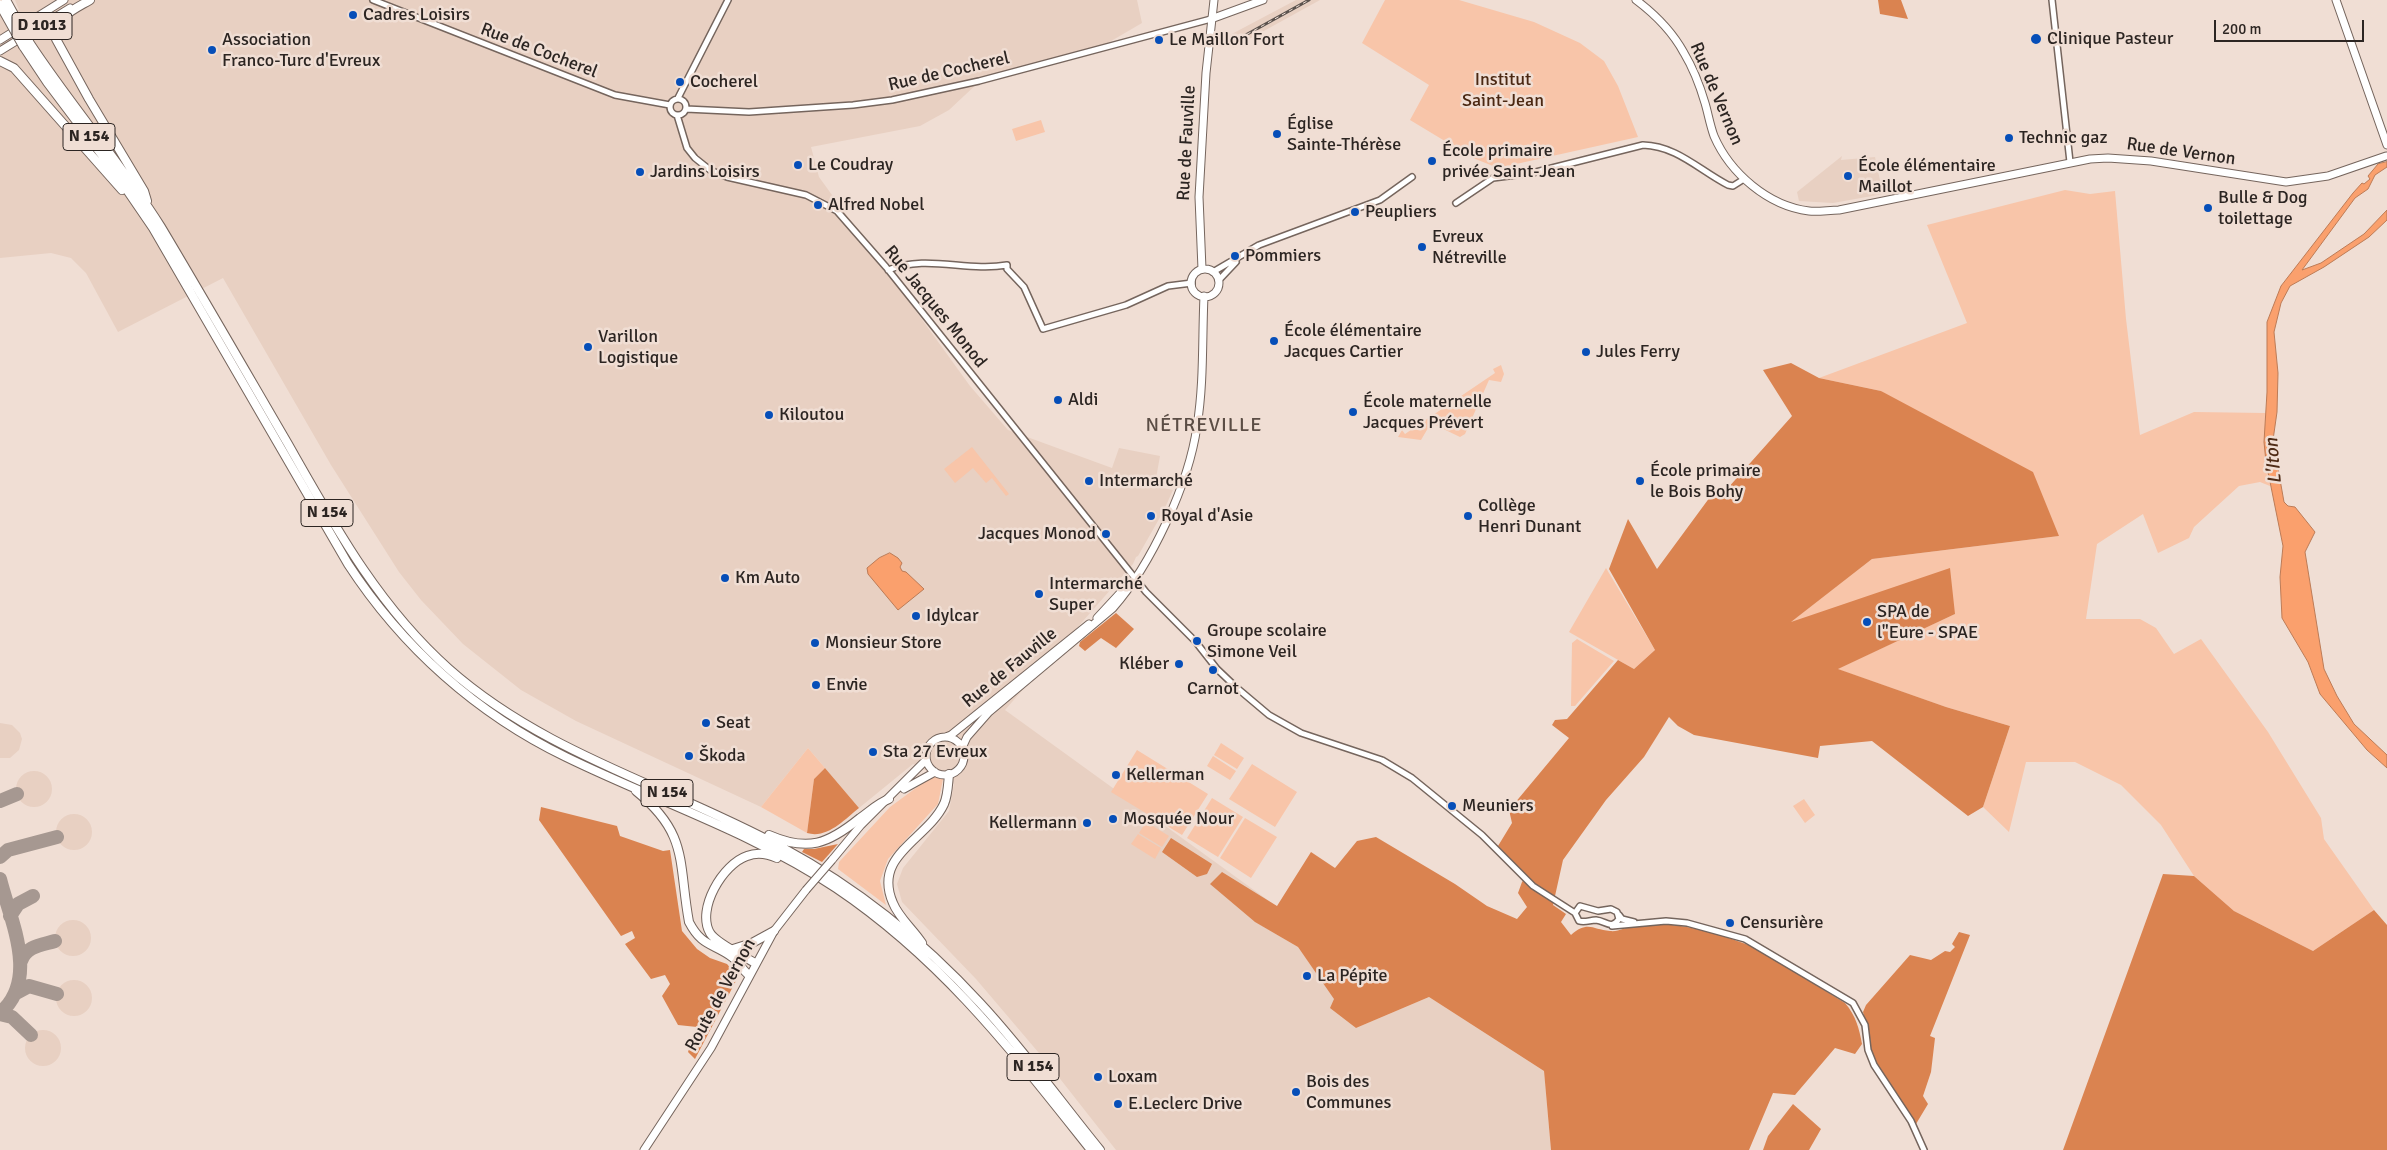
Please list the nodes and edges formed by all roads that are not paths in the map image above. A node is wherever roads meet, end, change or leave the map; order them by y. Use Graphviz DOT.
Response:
graph roads {
  1 [pos="6,0"];
  2 [pos="64,0"];
  3 [pos="83,0"];
  4 [pos="90,0"];
  5 [pos="373,0"];
  6 [pos="728,0"];
  7 [pos="1214,0"];
  8 [pos="1263,0"];
  9 [pos="1636,0"];
  10 [pos="2052,0"];
  11 [pos="2336,0"];
  12 [pos="0,5"];
  13 [pos="1211,19"];
  14 [pos="0,40"];
  15 [pos="26,44"];
  16 [pos="0,51"];
  17 [pos="0,61"];
  18 [pos="678,98"];
  19 [pos="670,105"];
  20 [pos="686,109"];
  21 [pos="677,115"];
  22 [pos="2387,146"];
  23 [pos="2387,156"];
  24 [pos="2070,162"];
  25 [pos="1412,177"];
  26 [pos="1744,179"];
  27 [pos="1456,203"];
  28 [pos="149,207"];
  29 [pos="153,228"];
  30 [pos="1252,249"];
  31 [pos="1202,269"];
  32 [pos="888,270"];
  33 [pos="1214,272"];
  34 [pos="1219,280"];
  35 [pos="1192,282"];
  36 [pos="1204,296"];
  37 [pos="1135,578"];
  38 [pos="946,737"];
  39 [pos="962,748"];
  40 [pos="926,760"];
  41 [pos="935,772"];
  42 [pos="949,774"];
  43 [pos="629,785"];
  44 [pos="889,799"];
  45 [pos="750,830"];
  46 [pos="807,870"];
  47 [pos="1575,913"];
  48 [pos="1619,915"];
  49 [pos="1637,922"];
  50 [pos="1610,925"];
  51 [pos="774,931"];
  52 [pos="733,949"];
  53 [pos="926,949"];
  54 [pos="755,963"];
  55 [pos="749,975"];
  56 [pos="644,1150"];
  57 [pos="1091,1150"];
  58 [pos="1100,1150"];
  59 [pos="1924,1150"];
  1 -- 15 [label="highway, N 154, bridge"];
  2 -- 14 [label="main road, D 1013"];
  3 -- 16 [label="main road, D 1013"];
  4 -- 28 [label="highway"];
  5 -- 19 [label="street, Rue de Cocherel"];
  6 -- 18 [label="street"];
  7 -- 13 [label="main road, Rue de Fauville"];
  8 -- 13 [label="main road"];
  9 -- 26 [label="main road, Rue de Vernon"];
  10 -- 24 [label="street"];
  11 -- 22 [label="main road"];
  12 -- 15 [label="highway, N 154, bridge"];
  13 -- 20 [label="street, Rue de Cocherel"];
  13 -- 31 [label="main road, Rue de Fauville"];
  15 -- 28 [label="highway, N 154"];
  15 -- 29 [label="highway, N 154"];
  17 -- 29 [label="highway"];
  18 -- 19 [label="street"];
  18 -- 20 [label="street"];
  19 -- 21 [label="street"];
  20 -- 21 [label="street"];
  21 -- 32 [label="street, Rue Jacques Monod"];
  22 -- 23 [label="main road"];
  23 -- 24 [label="main road, Rue de Vernon"];
  24 -- 26 [label="main road, Rue de Vernon"];
  25 -- 30 [label="street"];
  26 -- 27 [label="street"];
  28 -- 45 [label="highway, N 154"];
  29 -- 43 [label="highway, N 154"];
  30 -- 33 [label="street"];
  30 -- 34 [label="street"];
  31 -- 33 [label="main road"];
  31 -- 35 [label="main road"];
  32 -- 35 [label="street"];
  32 -- 37 [label="street, Rue Jacques Monod"];
  33 -- 34 [label="main road"];
  34 -- 36 [label="main road"];
  35 -- 36 [label="main road"];
  36 -- 37 [label="main road, Rue de Fauville"];
  37 -- 38 [label="main road, Rue de Fauville"];
  37 -- 39 [label="main road, Rue de Fauville"];
  37 -- 47 [label="street, Rue Jacques Monod"];
  38 -- 39 [label="main road"];
  38 -- 40 [label="main road"];
  39 -- 42 [label="main road"];
  40 -- 41 [label="main road"];
  40 -- 44 [label="main road"];
  41 -- 42 [label="main road"];
  41 -- 44 [label="main road"];
  42 -- 53 [label="highway"];
  43 -- 46 [label="highway, N 154"];
  43 -- 55 [label="highway"];
  44 -- 45 [label="highway"];
  44 -- 51 [label="main road, Route de Vernon, bridge"];
  45 -- 53 [label="highway, N 154"];
  46 -- 52 [label="highway"];
  46 -- 57 [label="highway, N 154"];
  47 -- 48 [label="street"];
  47 -- 50 [label="street, Rue Jacques Monod"];
  48 -- 49 [label="street"];
  48 -- 50 [label="street"];
  49 -- 50 [label="street"];
  49 -- 59 [label="street"];
  51 -- 52 [label="highway"];
  51 -- 54 [label="main road, Route de Vernon"];
  52 -- 54 [label="highway"];
  53 -- 58 [label="highway, N 154"];
  54 -- 55 [label="main road, Route de Vernon"];
  55 -- 56 [label="main road, Route de Vernon"];
}
